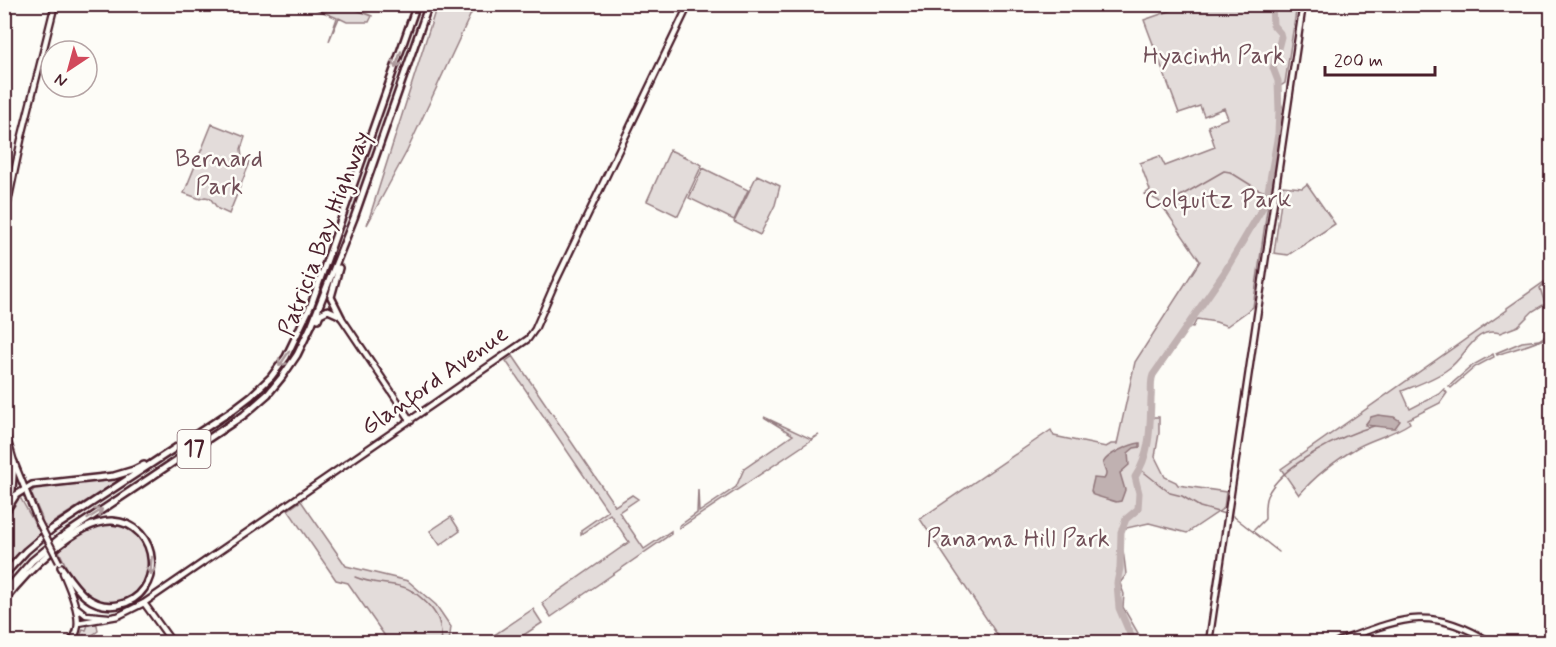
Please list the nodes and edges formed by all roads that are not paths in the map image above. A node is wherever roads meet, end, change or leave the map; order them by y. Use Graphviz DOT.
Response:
graph roads {
  1 [pos="55,4"];
  2 [pos="417,4"];
  3 [pos="429,4"];
  4 [pos="688,4"];
  5 [pos="1303,4"];
  6 [pos="378,149"];
  7 [pos="4,221"];
  8 [pos="341,317"];
  9 [pos="268,394"];
  10 [pos="230,412"];
  11 [pos="411,421"];
  12 [pos="4,428"];
  13 [pos="14,462"];
  14 [pos="24,489"];
  15 [pos="4,513"];
  16 [pos="60,565"];
  17 [pos="4,575"];
  18 [pos="4,593"];
  19 [pos="4,601"];
  20 [pos="144,603"];
  21 [pos="75,606"];
  22 [pos="113,617"];
  23 [pos="78,623"];
  24 [pos="70,642"];
  25 [pos="172,642"];
  26 [pos="1209,642"];
  27 [pos="1337,642"];
  28 [pos="1490,642"];
  1 -- 7 [label="main road"];
  2 -- 10 [label="highway, Patricia Bay Highway / 17, one-way"];
  3 -- 6 [label="highway, Patricia Bay Highway / 17"];
  4 -- 11 [label="main road, Glanford Avenue"];
  5 -- 26 [label="main road"];
  6 -- 8 [label="highway"];
  6 -- 9 [label="highway, Patricia Bay Highway / 17"];
  8 -- 9 [label="highway"];
  8 -- 11 [label="main road"];
  18 -- 9 [label="highway, Patricia Bay Highway / 17, one-way"];
  10 -- 14 [label="highway"];
  10 -- 17 [label="highway, Patricia Bay Highway / 17"];
  11 -- 20 [label="main road, Glanford Avenue"];
  12 -- 13 [label="main road"];
  13 -- 14 [label="main road"];
  13 -- 15 [label="highway"];
  14 -- 15 [label="highway"];
  14 -- 16 [label="main road, bridge"];
  19 -- 16 [label="highway, one-way"];
  16 -- 21 [label="main road"];
  20 -- 22 [label="main road, Glanford Avenue"];
  20 -- 25 [label="main road"];
  21 -- 22 [label="main road"];
  21 -- 23 [label="main road"];
  22 -- 23 [label="main road, Glanford Avenue"];
  23 -- 24 [label="main road"];
  27 -- 28 [label="main road"];
}
